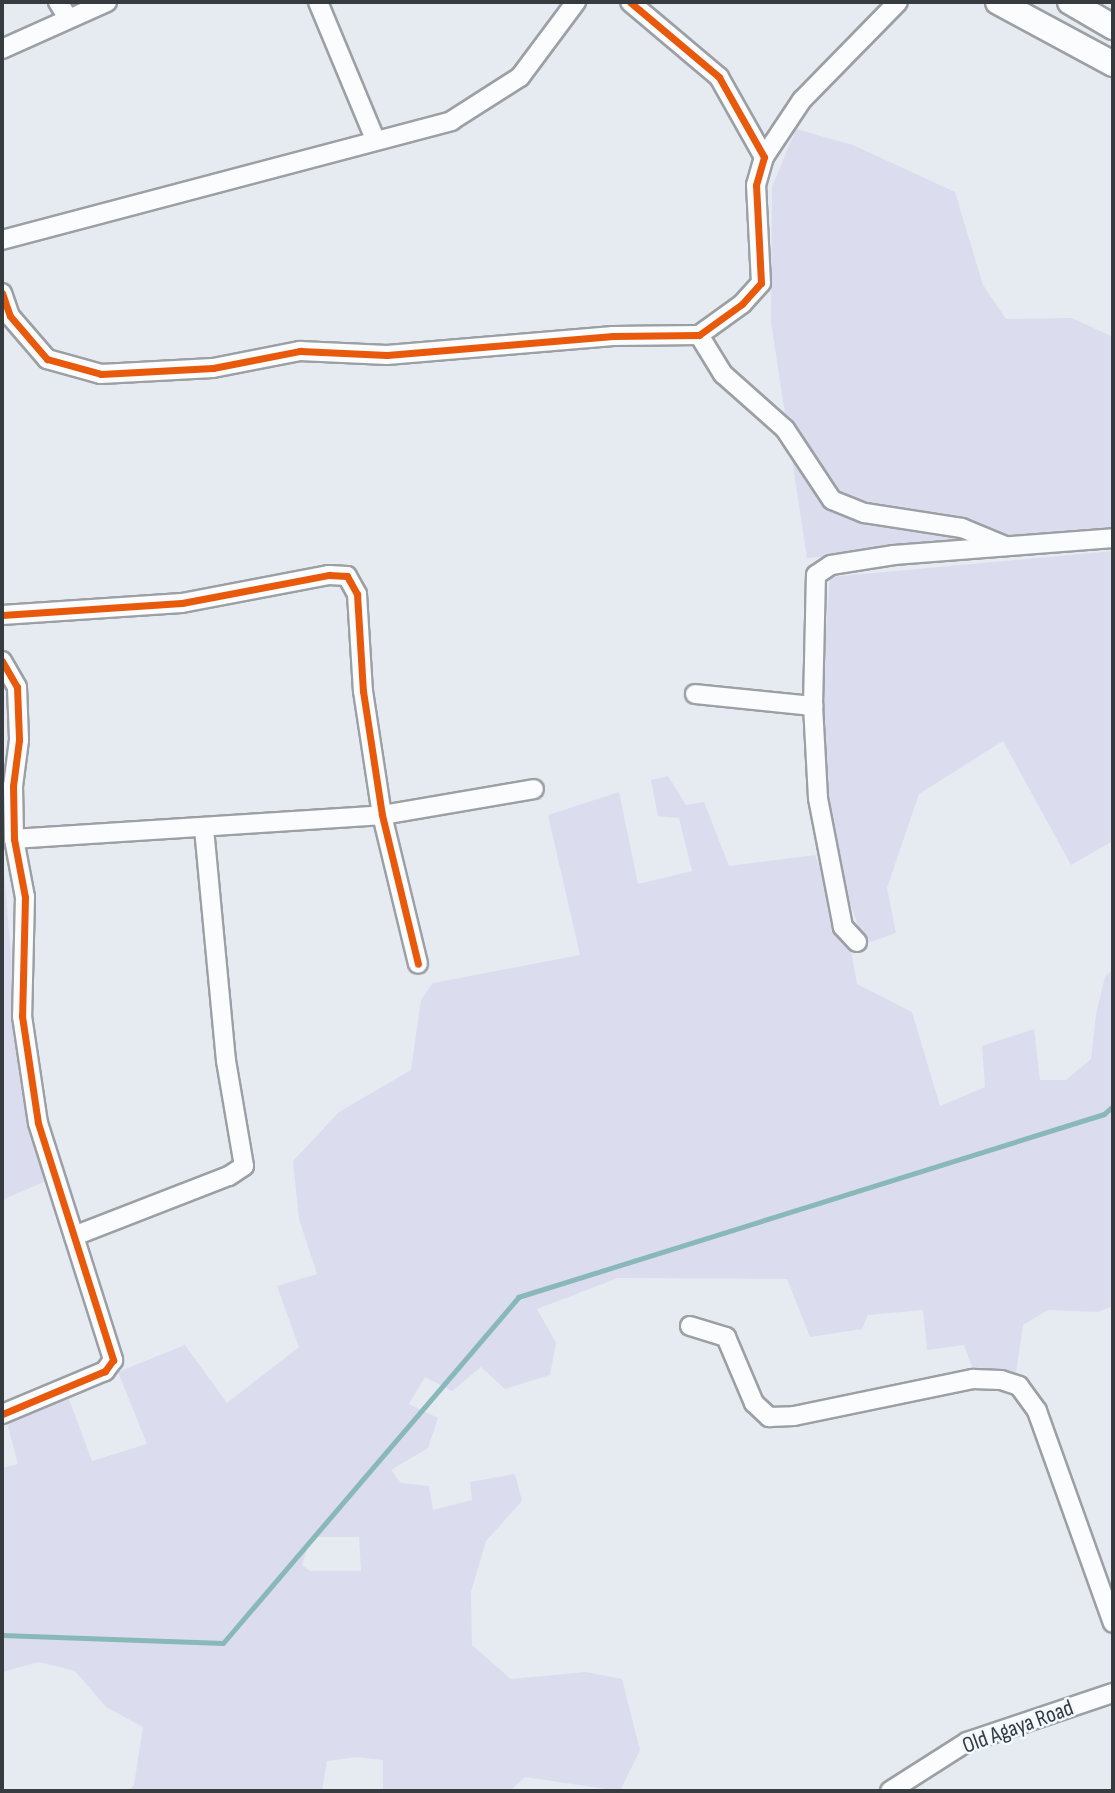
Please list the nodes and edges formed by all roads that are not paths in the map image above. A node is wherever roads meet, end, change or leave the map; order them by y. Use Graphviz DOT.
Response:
graph roads {
  1 [pos="58,2"];
  2 [pos="107,2"];
  3 [pos="318,2"];
  4 [pos="576,2"];
  5 [pos="630,2"];
  6 [pos="898,2"];
  7 [pos="998,2"];
  8 [pos="1070,2"];
  9 [pos="68,18"];
  10 [pos="1113,27"];
  11 [pos="2,50"];
  12 [pos="1113,64"];
  13 [pos="375,139"];
  14 [pos="765,158"];
  15 [pos="2,240"];
  16 [pos="2,293"];
  17 [pos="6,318"];
  18 [pos="699,335"];
  19 [pos="1113,538"];
  20 [pos="1006,546"];
  21 [pos="2,615"];
  22 [pos="2,661"];
  23 [pos="695,694"];
  24 [pos="813,706"];
  25 [pos="534,789"];
  26 [pos="382,815"];
  27 [pos="204,830"];
  28 [pos="14,839"];
  29 [pos="857,942"];
  30 [pos="418,964"];
  31 [pos="74,1236"];
  32 [pos="690,1326"];
  33 [pos="2,1414"];
  34 [pos="1113,1623"];
  35 [pos="1113,1693"];
  36 [pos="890,1791"];
  1 -- 9 [label="street"];
  2 -- 9 [label="street"];
  3 -- 13 [label="street"];
  4 -- 13 [label="street"];
  5 -- 14 [label="street"];
  6 -- 14 [label="street"];
  7 -- 12 [label="main road"];
  8 -- 10 [label="main road"];
  9 -- 11 [label="street"];
  13 -- 15 [label="street"];
  14 -- 18 [label="street"];
  16 -- 17 [label="street"];
  17 -- 18 [label="street"];
  18 -- 20 [label="street"];
  19 -- 20 [label="street"];
  20 -- 24 [label="street"];
  21 -- 26 [label="street"];
  22 -- 28 [label="street"];
  23 -- 24 [label="street"];
  24 -- 29 [label="street"];
  25 -- 26 [label="street"];
  26 -- 27 [label="street"];
  26 -- 30 [label="street"];
  27 -- 28 [label="street"];
  27 -- 31 [label="street"];
  28 -- 31 [label="street"];
  31 -- 33 [label="street"];
  32 -- 34 [label="street"];
  35 -- 36 [label="street, Old Agaya Road"];
}
